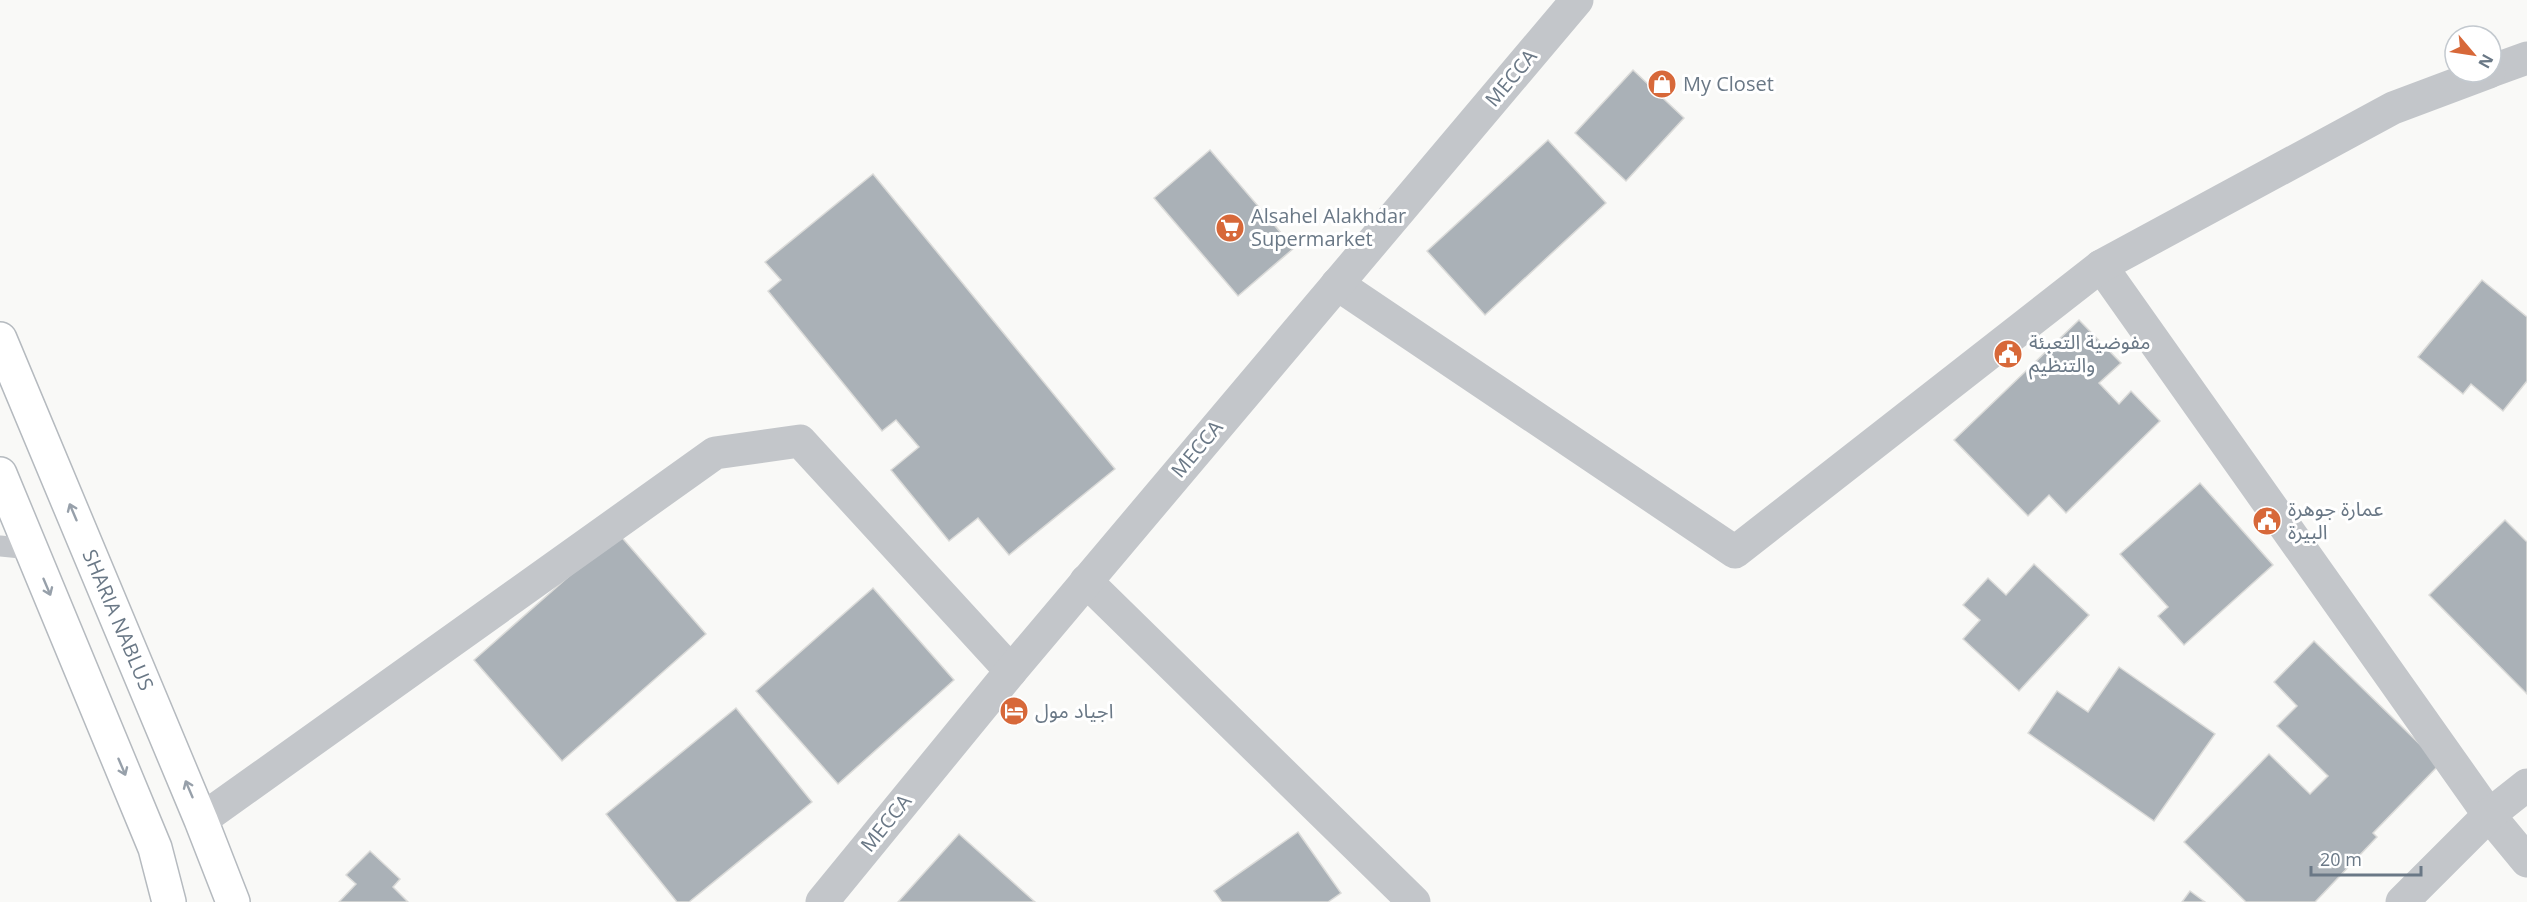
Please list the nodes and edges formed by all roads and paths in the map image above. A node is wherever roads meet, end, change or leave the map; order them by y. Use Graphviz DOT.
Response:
graph roads {
  1 [pos="1577,0"];
  2 [pos="2527,58"];
  3 [pos="2503,67"];
  4 [pos="2458,84"];
  5 [pos="2101,266"];
  6 [pos="1337,284"];
  7 [pos="0,339"];
  8 [pos="0,474"];
  9 [pos="16,548"];
  10 [pos="1086,581"];
  11 [pos="1011,671"];
  12 [pos="2527,785"];
  13 [pos="2489,815"];
  14 [pos="201,820"];
  15 [pos="2527,861"];
  16 [pos="169,902"];
  17 [pos="233,902"];
  18 [pos="822,902"];
  19 [pos="1414,902"];
  20 [pos="2402,902"];
  1 -- 6 [label="street, MECCA"];
  2 -- 3 [label="street"];
  4 -- 5 [label="street"];
  5 -- 6 [label="street"];
  5 -- 13 [label="street"];
  6 -- 10 [label="street, MECCA"];
  14 -- 7 [label="main road, SHARIA NABLUS, one-way"];
  8 -- 9 [label="main road"];
  9 -- 16 [label="main road, one-way"];
  10 -- 11 [label="street, MECCA"];
  10 -- 19 [label="street"];
  11 -- 14 [label="street"];
  11 -- 18 [label="street, MECCA"];
  12 -- 13 [label="street"];
  13 -- 15 [label="street"];
  13 -- 20 [label="street"];
  14 -- 17 [label="main road, SHARIA NABLUS"];
}
